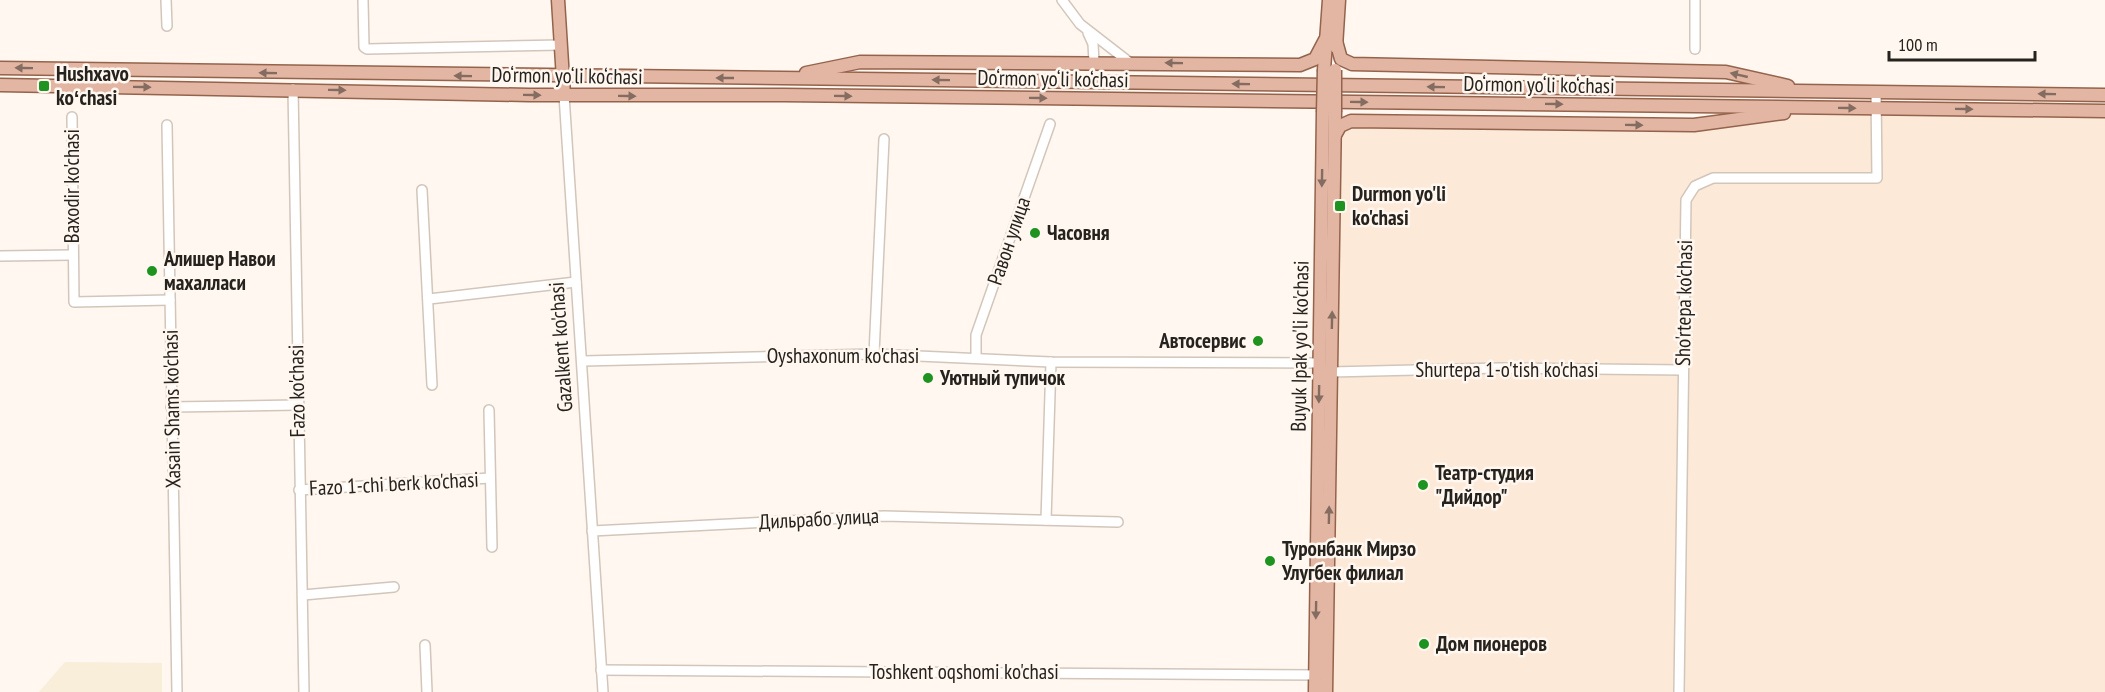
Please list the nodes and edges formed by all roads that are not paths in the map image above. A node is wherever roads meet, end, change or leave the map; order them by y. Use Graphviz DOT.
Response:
graph roads {
  1 [pos="166,0"];
  2 [pos="363,0"];
  3 [pos="558,0"];
  4 [pos="1062,0"];
  5 [pos="1329,0"];
  6 [pos="1339,0"];
  7 [pos="1695,0"];
  8 [pos="167,26"];
  9 [pos="1085,29"];
  10 [pos="1330,41"];
  11 [pos="561,45"];
  12 [pos="1695,49"];
  13 [pos="1094,62"];
  14 [pos="1129,62"];
  15 [pos="0,68"];
  16 [pos="563,77"];
  17 [pos="783,78"];
  18 [pos="0,85"];
  19 [pos="293,89"];
  20 [pos="1817,92"];
  21 [pos="1876,92"];
  22 [pos="564,95"];
  23 [pos="2105,95"];
  24 [pos="1817,108"];
  25 [pos="1877,108"];
  26 [pos="2105,111"];
  27 [pos="1329,112"];
  28 [pos="72,117"];
  29 [pos="1050,124"];
  30 [pos="167,125"];
  31 [pos="884,139"];
  32 [pos="1334,139"];
  33 [pos="422,190"];
  34 [pos="72,255"];
  35 [pos="0,256"];
  36 [pos="576,282"];
  37 [pos="429,299"];
  38 [pos="170,300"];
  39 [pos="874,354"];
  40 [pos="976,358"];
  41 [pos="583,361"];
  42 [pos="1051,362"];
  43 [pos="1325,368"];
  44 [pos="1683,370"];
  45 [pos="432,385"];
  46 [pos="297,405"];
  47 [pos="171,407"];
  48 [pos="489,410"];
  49 [pos="490,478"];
  50 [pos="299,490"];
  51 [pos="1046,520"];
  52 [pos="1118,522"];
  53 [pos="592,531"];
  54 [pos="492,547"];
  55 [pos="394,587"];
  56 [pos="303,595"];
  57 [pos="425,645"];
  58 [pos="601,670"];
  59 [pos="1321,675"];
  60 [pos="177,692"];
  61 [pos="304,692"];
  62 [pos="427,692"];
  63 [pos="603,692"];
  64 [pos="1315,692"];
  65 [pos="1326,692"];
  66 [pos="1679,692"];
  1 -- 8 [label="street"];
  2 -- 11 [label="street"];
  3 -- 11 [label="main road, Gazalkent ko'chasi"];
  4 -- 9 [label="street"];
  5 -- 10 [label="main road, Buyuk Ipak yo'li ko'chasi"];
  6 -- 10 [label="main road, Buyuk Ipak yo'li ko'chasi"];
  7 -- 12 [label="street"];
  9 -- 13 [label="street"];
  9 -- 14 [label="street"];
  10 -- 14 [label="main road, one-way"];
  20 -- 10 [label="main road, one-way"];
  10 -- 27 [label="main road, Buyuk Ipak yo'li ko'chasi, bridge"];
  11 -- 16 [label="main road, Gazalkent ko'chasi"];
  13 -- 14 [label="main road"];
  13 -- 17 [label="main road"];
  16 -- 15 [label="main road, Do‘rmon yo‘li ko‘chasi, one-way"];
  17 -- 16 [label="main road, Do‘rmon yo‘li ko‘chasi, one-way"];
  16 -- 22 [label="main road, Gazalkent ko'chasi"];
  20 -- 17 [label="main road, Do‘rmon yo‘li ko‘chasi, one-way"];
  18 -- 19 [label="main road, Do‘rmon yo‘li ko‘chasi, one-way"];
  19 -- 22 [label="main road, Do‘rmon yo‘li ko‘chasi, one-way"];
  19 -- 46 [label="street, Fazo ko'chasi"];
  20 -- 21 [label="main road, Do‘rmon yo‘li ko‘chasi"];
  23 -- 21 [label="main road, Do‘rmon yo‘li ko‘chasi, one-way"];
  21 -- 25 [label="street, Sho'rtepa ko'chasi"];
  22 -- 24 [label="main road, Do‘rmon yo‘li ko‘chasi, one-way"];
  22 -- 36 [label="street, Gazalkent ko'chasi"];
  24 -- 25 [label="main road, Do‘rmon yo‘li ko‘chasi, one-way"];
  32 -- 24 [label="main road, one-way"];
  25 -- 26 [label="main road, Do‘rmon yo‘li ko‘chasi, one-way"];
  25 -- 44 [label="street, Sho'rtepa ko'chasi"];
  27 -- 32 [label="main road, Buyuk Ipak yo'li ko'chasi"];
  27 -- 43 [label="main road, Buyuk Ipak yo'li ko'chasi, one-way"];
  28 -- 34 [label="street, Baxodir ko'chasi"];
  29 -- 40 [label="street, Равон улица"];
  30 -- 38 [label="street, Xasain Shams ko'chasi"];
  31 -- 39 [label="street"];
  43 -- 32 [label="main road, Buyuk Ipak yo'li ko'chasi, one-way"];
  33 -- 37 [label="street"];
  34 -- 35 [label="street"];
  34 -- 38 [label="street, Baxodir ko'chasi"];
  36 -- 37 [label="street"];
  36 -- 41 [label="street, Gazalkent ko'chasi"];
  37 -- 45 [label="street"];
  38 -- 47 [label="street, Xasain Shams ko'chasi"];
  39 -- 40 [label="street, Oyshaxonum ko'chasi"];
  39 -- 41 [label="street, Oyshaxonum ko'chasi"];
  40 -- 42 [label="street, Oyshaxonum ko'chasi"];
  41 -- 53 [label="street, Gazalkent ko'chasi"];
  42 -- 43 [label="street, Oyshaxonum ko'chasi"];
  42 -- 51 [label="street"];
  43 -- 44 [label="street, Shurtepa 1-o'tish ko'chasi"];
  43 -- 59 [label="main road, Buyuk Ipak yo'li ko'chasi"];
  44 -- 66 [label="street, Sho'rtepa ko'chasi"];
  46 -- 47 [label="street"];
  46 -- 50 [label="street, Fazo ko'chasi"];
  47 -- 60 [label="street, Xasain Shams ko'chasi"];
  48 -- 49 [label="street, Fazo 1-chi berk ko'chasi"];
  49 -- 50 [label="street, Fazo 1-chi berk ko'chasi"];
  49 -- 54 [label="street, Fazo 1-chi berk ko'chasi"];
  50 -- 56 [label="street, Fazo ko'chasi"];
  51 -- 52 [label="street, Дильрабо улица"];
  51 -- 53 [label="street, Дильрабо улица"];
  53 -- 58 [label="street, Gazalkent ko'chasi"];
  55 -- 56 [label="street"];
  56 -- 61 [label="street, Fazo ko'chasi"];
  57 -- 62 [label="street"];
  58 -- 59 [label="street, Toshkent oqshomi ko'chasi"];
  58 -- 63 [label="street, Gazalkent ko'chasi"];
  59 -- 64 [label="main road, Buyuk Ipak yo'li ko'chasi"];
  59 -- 65 [label="main road, Buyuk Ipak yo'li ko'chasi"];
}
